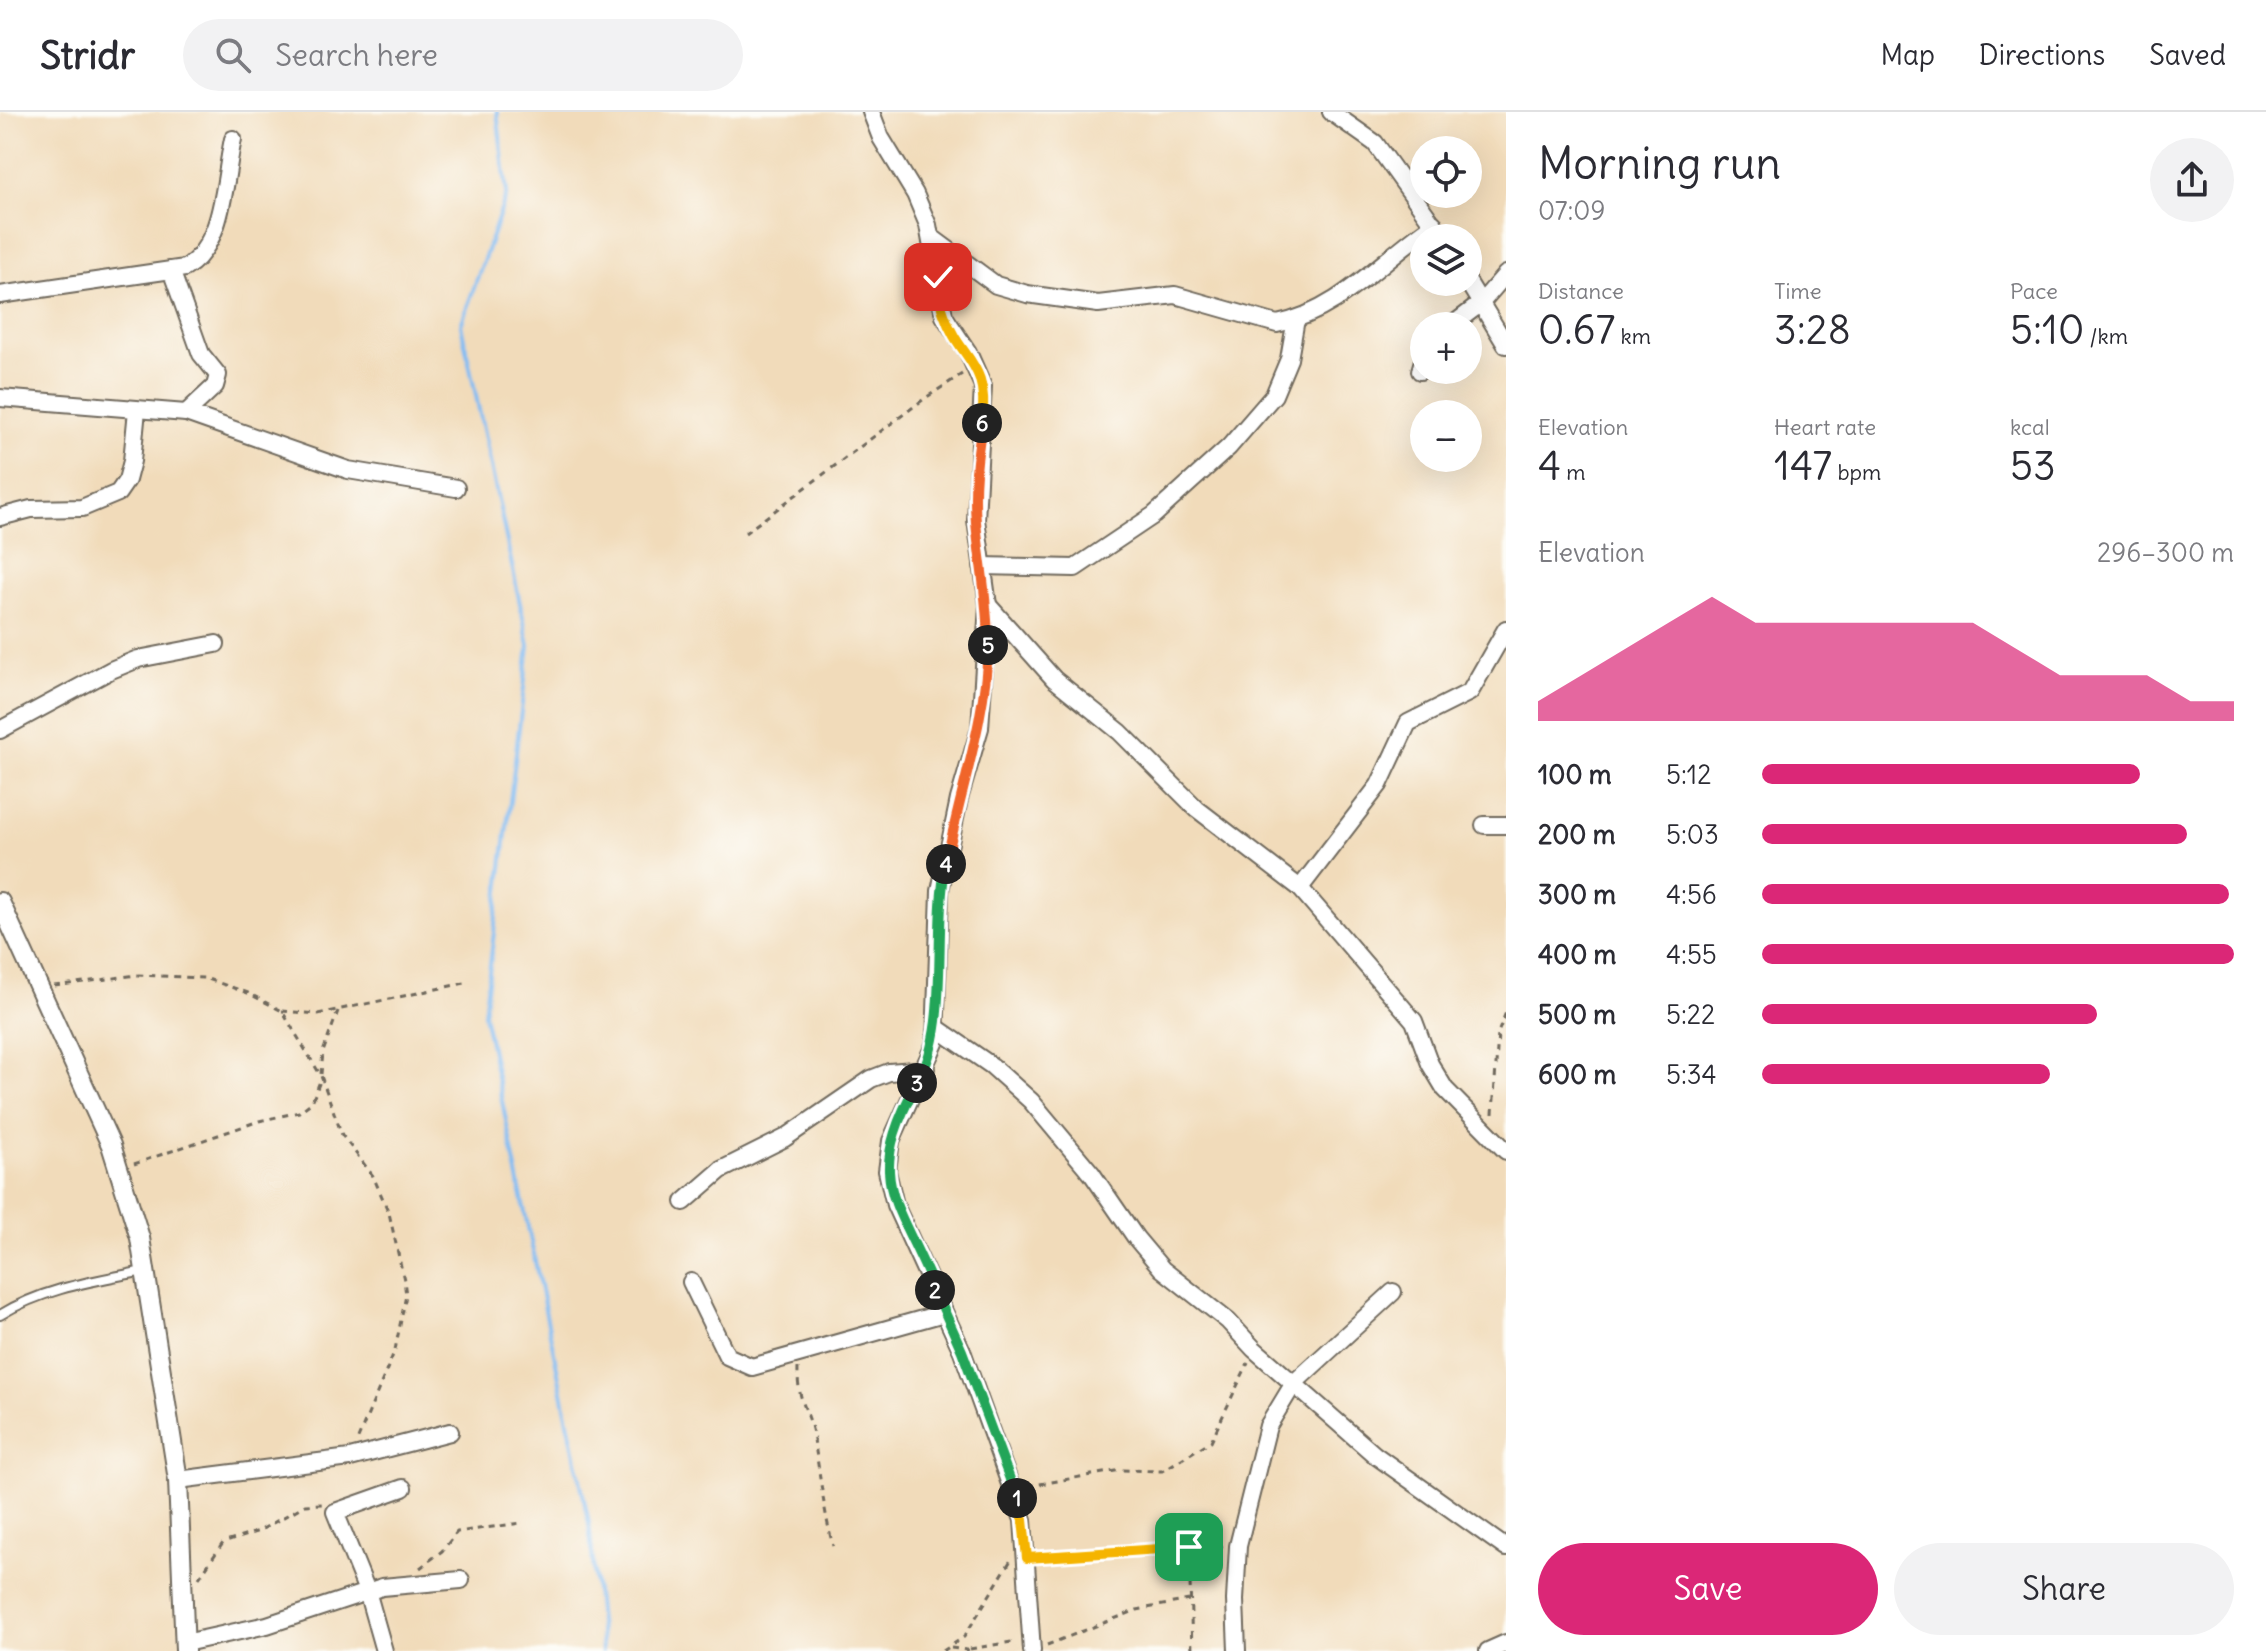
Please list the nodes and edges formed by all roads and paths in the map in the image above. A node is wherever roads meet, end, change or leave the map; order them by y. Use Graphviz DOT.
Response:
graph roads {
  1 [pos="871,112"];
  2 [pos="1331,112"];
  3 [pos="233,139"];
  4 [pos="1433,224"];
  5 [pos="931,237"];
  6 [pos="1410,241"];
  7 [pos="171,270"];
  8 [pos="1506,274"];
  9 [pos="0,295"];
  10 [pos="1476,296"];
  11 [pos="1480,304"];
  12 [pos="1469,312"];
  13 [pos="1296,319"];
  14 [pos="1506,345"];
  15 [pos="975,366"];
  16 [pos="0,398"];
  17 [pos="137,410"];
  18 [pos="186,413"];
  19 [pos="456,488"];
  20 [pos="0,517"];
  21 [pos="745,533"];
  22 [pos="982,566"];
  23 [pos="988,605"];
  24 [pos="1506,629"];
  25 [pos="216,644"];
  26 [pos="0,730"];
  27 [pos="1484,825"];
  28 [pos="1506,825"];
  29 [pos="1300,888"];
  30 [pos="0,902"];
  31 [pos="465,983"];
  32 [pos="39,989"];
  33 [pos="282,1011"];
  34 [pos="338,1011"];
  35 [pos="1506,1012"];
  36 [pos="937,1028"];
  37 [pos="926,1069"];
  38 [pos="321,1076"];
  39 [pos="1491,1138"];
  40 [pos="1506,1151"];
  41 [pos="120,1170"];
  42 [pos="684,1202"];
  43 [pos="145,1271"];
  44 [pos="691,1282"];
  45 [pos="1393,1292"];
  46 [pos="944,1313"];
  47 [pos="0,1315"];
  48 [pos="1254,1349"];
  49 [pos="798,1356"];
  50 [pos="1294,1383"];
  51 [pos="450,1432"];
  52 [pos="347,1459"];
  53 [pos="178,1480"];
  54 [pos="403,1488"];
  55 [pos="1013,1488"];
  56 [pos="337,1508"];
  57 [pos="521,1523"];
  58 [pos="1025,1536"];
  59 [pos="833,1546"];
  60 [pos="1238,1546"];
  61 [pos="1189,1547"];
  62 [pos="1506,1548"];
  63 [pos="1027,1558"];
  64 [pos="461,1580"];
  65 [pos="403,1584"];
  66 [pos="367,1591"];
  67 [pos="185,1594"];
  68 [pos="1189,1600"];
  69 [pos="185,1647"];
  70 [pos="1032,1647"];
  71 [pos="951,1648"];
  72 [pos="972,1650"];
  73 [pos="384,1651"];
  74 [pos="943,1651"];
  75 [pos="1192,1651"];
  76 [pos="1237,1651"];
  1 -- 5 [label="street"];
  2 -- 4 [label="street"];
  3 -- 7 [label="street"];
  5 -- 13 [label="street"];
  5 -- 15 [label="street"];
  6 -- 13 [label="street"];
  7 -- 9 [label="street"];
  7 -- 18 [label="street"];
  8 -- 11 [label="street"];
  10 -- 11 [label="street"];
  11 -- 12 [label="street"];
  11 -- 14 [label="street"];
  13 -- 22 [label="street"];
  15 -- 21 [label="path"];
  15 -- 22 [label="street"];
  16 -- 17 [label="street"];
  17 -- 18 [label="street"];
  17 -- 20 [label="street"];
  18 -- 19 [label="street"];
  22 -- 23 [label="street"];
  23 -- 29 [label="street"];
  23 -- 36 [label="street"];
  24 -- 29 [label="street"];
  25 -- 26 [label="street"];
  27 -- 28 [label="street"];
  29 -- 39 [label="street"];
  30 -- 32 [label="street"];
  31 -- 34 [label="path"];
  32 -- 33 [label="path"];
  32 -- 41 [label="street"];
  33 -- 34 [label="path"];
  33 -- 38 [label="path"];
  34 -- 38 [label="path"];
  35 -- 39 [label="path"];
  36 -- 37 [label="street"];
  36 -- 48 [label="street"];
  37 -- 42 [label="street"];
  37 -- 46 [label="street"];
  38 -- 41 [label="path"];
  38 -- 52 [label="path"];
  39 -- 40 [label="street"];
  41 -- 43 [label="street"];
  43 -- 47 [label="lane"];
  43 -- 53 [label="street"];
  44 -- 49 [label="street"];
  45 -- 50 [label="street"];
  46 -- 49 [label="street"];
  46 -- 55 [label="street"];
  48 -- 50 [label="street"];
  48 -- 55 [label="path"];
  49 -- 59 [label="path"];
  50 -- 60 [label="street"];
  50 -- 62 [label="street"];
  51 -- 52 [label="street"];
  52 -- 53 [label="street"];
  53 -- 67 [label="street"];
  54 -- 56 [label="street"];
  55 -- 58 [label="street"];
  56 -- 66 [label="street"];
  56 -- 67 [label="path"];
  57 -- 65 [label="path"];
  58 -- 63 [label="street"];
  58 -- 71 [label="path"];
  60 -- 61 [label="path"];
  60 -- 76 [label="street"];
  61 -- 63 [label="path"];
  61 -- 68 [label="path"];
  63 -- 70 [label="street"];
  64 -- 65 [label="street"];
  65 -- 66 [label="street"];
  66 -- 69 [label="street"];
  66 -- 73 [label="street"];
  67 -- 69 [label="street"];
  68 -- 70 [label="path"];
  68 -- 75 [label="path"];
  70 -- 72 [label="path"];
  71 -- 72 [label="path"];
  71 -- 74 [label="path"];
}
